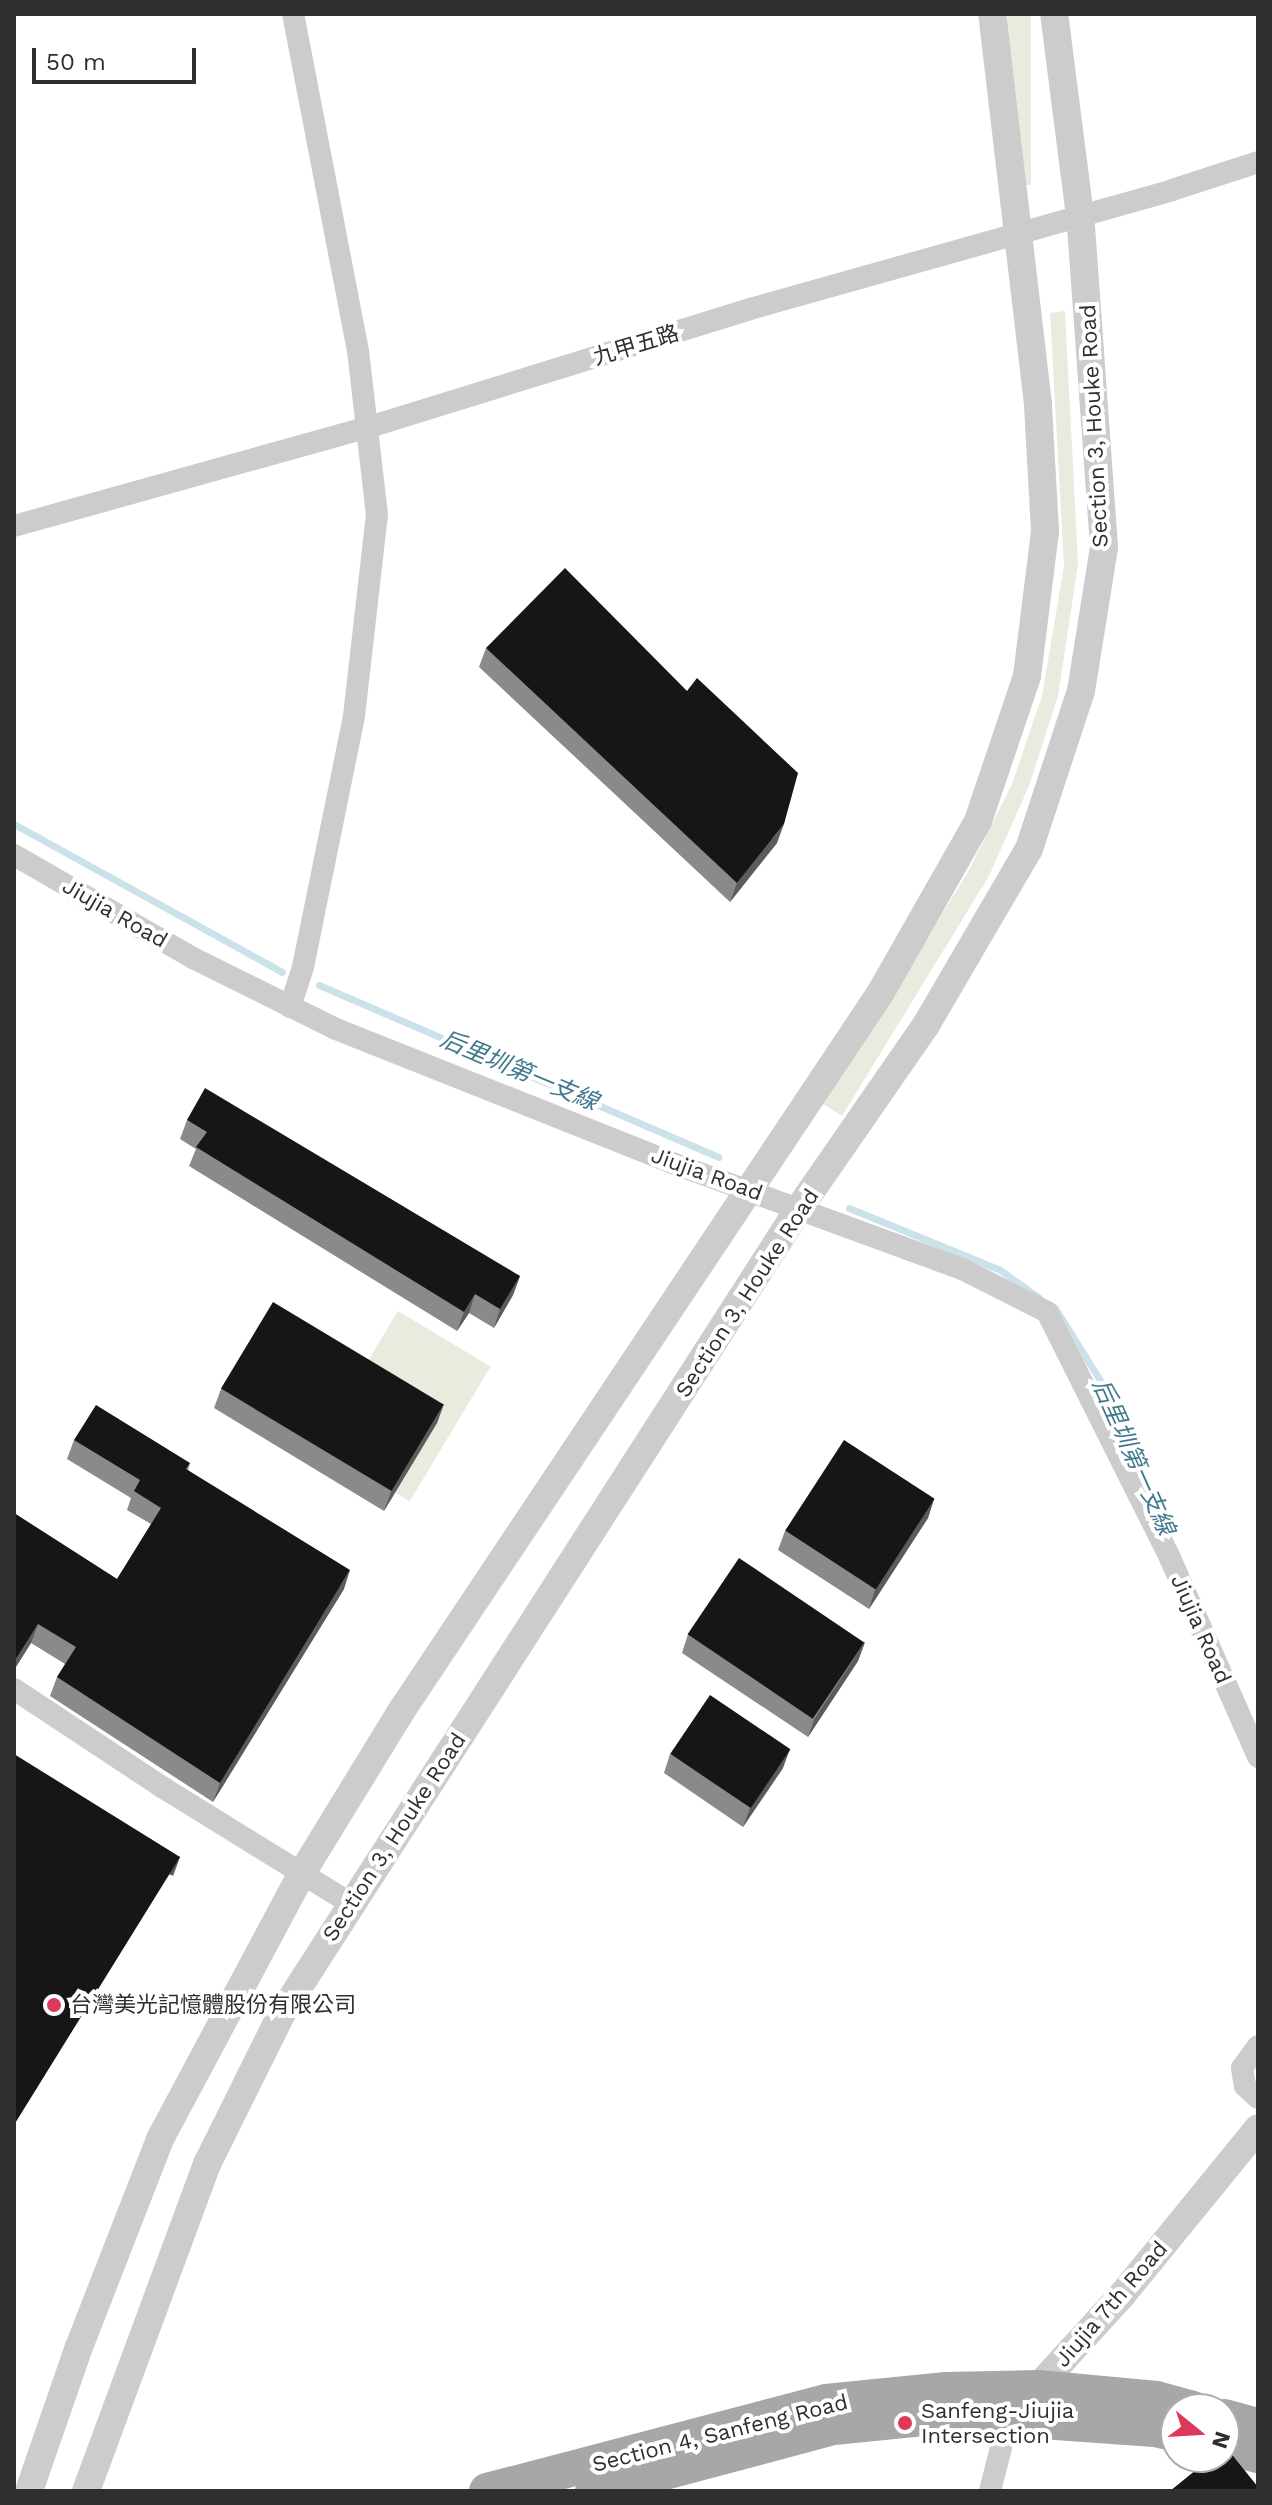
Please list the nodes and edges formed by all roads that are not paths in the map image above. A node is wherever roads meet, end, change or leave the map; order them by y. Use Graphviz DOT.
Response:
graph roads {
  1 [pos="293,14"];
  2 [pos="992,14"];
  3 [pos="1054,14"];
  4 [pos="1258,162"];
  5 [pos="1080,216"];
  6 [pos="1017,231"];
  7 [pos="366,428"];
  8 [pos="14,526"];
  9 [pos="14,855"];
  10 [pos="290,1007"];
  11 [pos="749,1190"];
  12 [pos="800,1207"];
  13 [pos="14,1689"];
  14 [pos="1258,1757"];
  15 [pos="302,1873"];
  16 [pos="350,1903"];
  17 [pos="1258,2046"];
  18 [pos="1258,2098"];
  19 [pos="1258,2128"];
  20 [pos="1038,2388"];
  21 [pos="1160,2400"];
  22 [pos="1008,2420"];
  23 [pos="1160,2430"];
  24 [pos="93,2485"];
  25 [pos="29,2491"];
  26 [pos="487,2491"];
  27 [pos="593,2491"];
  28 [pos="990,2491"];
  1 -- 7 [label="street"];
  2 -- 6 [label="street"];
  3 -- 5 [label="street, Section 3, Houke Road"];
  4 -- 5 [label="street, 九甲五路"];
  5 -- 6 [label="street, 九甲五路"];
  5 -- 12 [label="street, Section 3, Houke Road"];
  6 -- 7 [label="street, 九甲五路"];
  6 -- 11 [label="street"];
  7 -- 8 [label="street, 九甲五路"];
  7 -- 10 [label="street"];
  9 -- 10 [label="street, Jiujia Road"];
  10 -- 11 [label="street, Jiujia Road"];
  11 -- 12 [label="street, Jiujia Road"];
  11 -- 15 [label="street"];
  12 -- 14 [label="street, Jiujia Road"];
  12 -- 16 [label="street, Section 3, Houke Road"];
  13 -- 15 [label="street"];
  15 -- 16 [label="street"];
  15 -- 25 [label="street"];
  16 -- 24 [label="street, Section 3, Houke Road"];
  17 -- 18 [label="street"];
  19 -- 20 [label="street, Jiujia 7th Road"];
  20 -- 21 [label="main road, Section 4, Sanfeng Road"];
  20 -- 22 [label="street, Jiujia 7th Road"];
  20 -- 26 [label="main road, Section 4, Sanfeng Road"];
  22 -- 23 [label="main road, Section 4, Sanfeng Road"];
  22 -- 27 [label="main road, Section 4, Sanfeng Road"];
  22 -- 28 [label="street, Jiujia 7th Road"];
}
